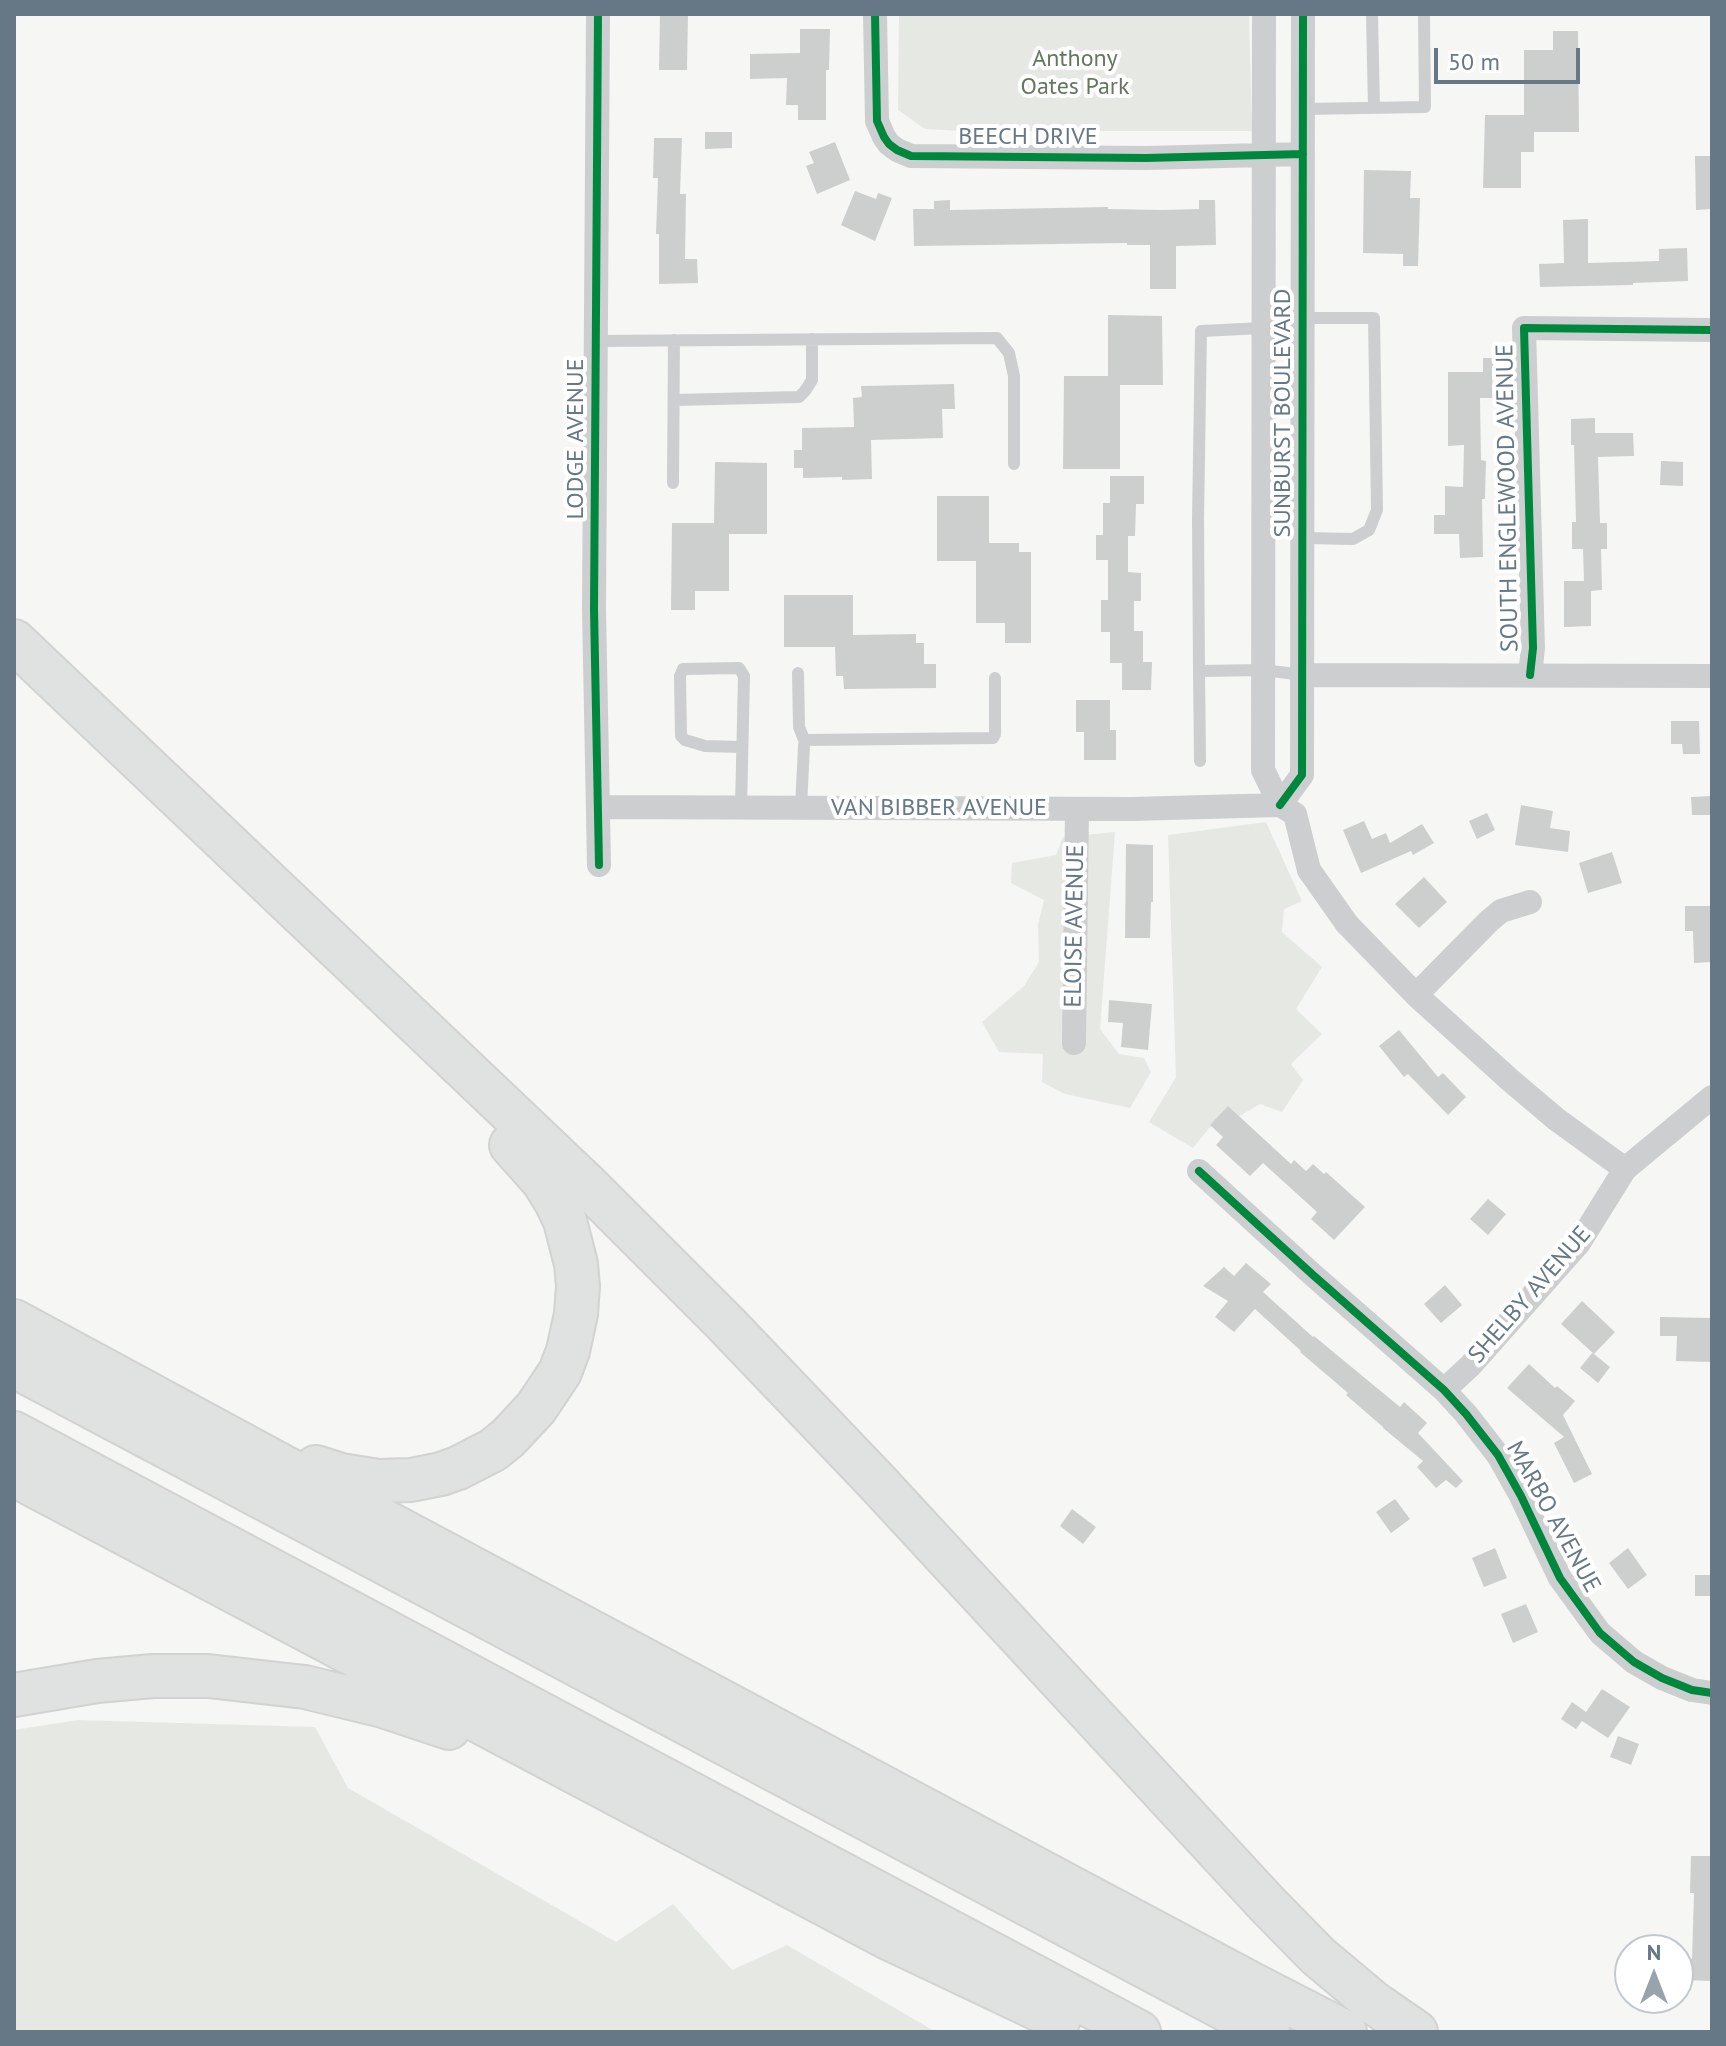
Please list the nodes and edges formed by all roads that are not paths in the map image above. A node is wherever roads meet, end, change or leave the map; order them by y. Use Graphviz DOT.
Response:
graph roads {
  1 [pos="598,14"];
  2 [pos="875,14"];
  3 [pos="1264,14"];
  4 [pos="1303,14"];
  5 [pos="1372,14"];
  6 [pos="1424,14"];
  7 [pos="1374,108"];
  8 [pos="1303,109"];
  9 [pos="1303,154"];
  10 [pos="1263,156"];
  11 [pos="1303,318"];
  12 [pos="1263,328"];
  13 [pos="1712,330"];
  14 [pos="812,339"];
  15 [pos="674,340"];
  16 [pos="596,341"];
  17 [pos="674,400"];
  18 [pos="1014,464"];
  19 [pos="673,483"];
  20 [pos="1303,538"];
  21 [pos="14,641"];
  22 [pos="1263,670"];
  23 [pos="1199,671"];
  24 [pos="14,672"];
  25 [pos="798,673"];
  26 [pos="1304,675"];
  27 [pos="1530,675"];
  28 [pos="1712,676"];
  29 [pos="995,678"];
  30 [pos="805,742"];
  31 [pos="742,747"];
  32 [pos="1200,761"];
  33 [pos="1280,805"];
  34 [pos="598,807"];
  35 [pos="801,807"];
  36 [pos="741,808"];
  37 [pos="1077,809"];
  38 [pos="599,865"];
  39 [pos="1530,902"];
  40 [pos="1416,995"];
  41 [pos="1074,1043"];
  42 [pos="1712,1097"];
  43 [pos="1625,1169"];
  44 [pos="1199,1171"];
  45 [pos="14,1321"];
  46 [pos="14,1366"];
  47 [pos="129,1383"];
  48 [pos="1444,1390"];
  49 [pos="14,1433"];
  50 [pos="14,1475"];
  51 [pos="1712,1693"];
  52 [pos="14,1695"];
  53 [pos="582,1775"];
  54 [pos="1088,2032"];
  55 [pos="1139,2032"];
  56 [pos="1268,2032"];
  57 [pos="1345,2032"];
  58 [pos="1416,2032"];
  1 -- 16 [label="street, LODGE AVENUE"];
  2 -- 10 [label="street, BEECH DRIVE"];
  3 -- 10 [label="street, SUNBURST BOULEVARD"];
  4 -- 8 [label="street, SUNBURST BOULEVARD"];
  5 -- 7 [label="lane"];
  6 -- 7 [label="lane"];
  7 -- 8 [label="lane"];
  8 -- 9 [label="street, SUNBURST BOULEVARD"];
  9 -- 10 [label="street, BEECH DRIVE"];
  9 -- 11 [label="street, SUNBURST BOULEVARD"];
  10 -- 12 [label="street, SUNBURST BOULEVARD"];
  11 -- 20 [label="street, SUNBURST BOULEVARD"];
  11 -- 20 [label="lane"];
  12 -- 22 [label="street, SUNBURST BOULEVARD"];
  12 -- 23 [label="lane"];
  13 -- 27 [label="street, SOUTH ENGLEWOOD AVENUE"];
  14 -- 15 [label="lane"];
  14 -- 17 [label="lane"];
  14 -- 18 [label="lane"];
  15 -- 16 [label="lane"];
  15 -- 17 [label="lane"];
  16 -- 34 [label="street, LODGE AVENUE"];
  17 -- 19 [label="lane"];
  20 -- 26 [label="street, SUNBURST BOULEVARD"];
  21 -- 58 [label="highway"];
  22 -- 23 [label="lane"];
  22 -- 26 [label="lane"];
  22 -- 33 [label="street, SUNBURST BOULEVARD"];
  23 -- 32 [label="lane"];
  24 -- 47 [label="highway"];
  25 -- 30 [label="lane"];
  26 -- 27 [label="street"];
  26 -- 33 [label="street, SUNBURST BOULEVARD"];
  27 -- 28 [label="street"];
  29 -- 30 [label="lane"];
  30 -- 35 [label="lane"];
  31 -- 31 [label="lane"];
  31 -- 36 [label="lane"];
  33 -- 37 [label="street, VAN BIBBER AVENUE"];
  33 -- 40 [label="street"];
  34 -- 36 [label="street, VAN BIBBER AVENUE"];
  34 -- 38 [label="street, LODGE AVENUE"];
  35 -- 36 [label="street, VAN BIBBER AVENUE"];
  35 -- 37 [label="street, VAN BIBBER AVENUE"];
  37 -- 41 [label="street, ELOISE AVENUE"];
  39 -- 40 [label="street"];
  40 -- 43 [label="street"];
  42 -- 43 [label="street, SHELBY AVENUE"];
  43 -- 48 [label="street, SHELBY AVENUE"];
  44 -- 48 [label="street, MARBO AVENUE"];
  45 -- 47 [label="highway"];
  46 -- 56 [label="highway"];
  47 -- 57 [label="highway"];
  48 -- 51 [label="street, MARBO AVENUE"];
  49 -- 55 [label="highway"];
  50 -- 53 [label="highway"];
  52 -- 53 [label="highway"];
  53 -- 54 [label="highway"];
}
